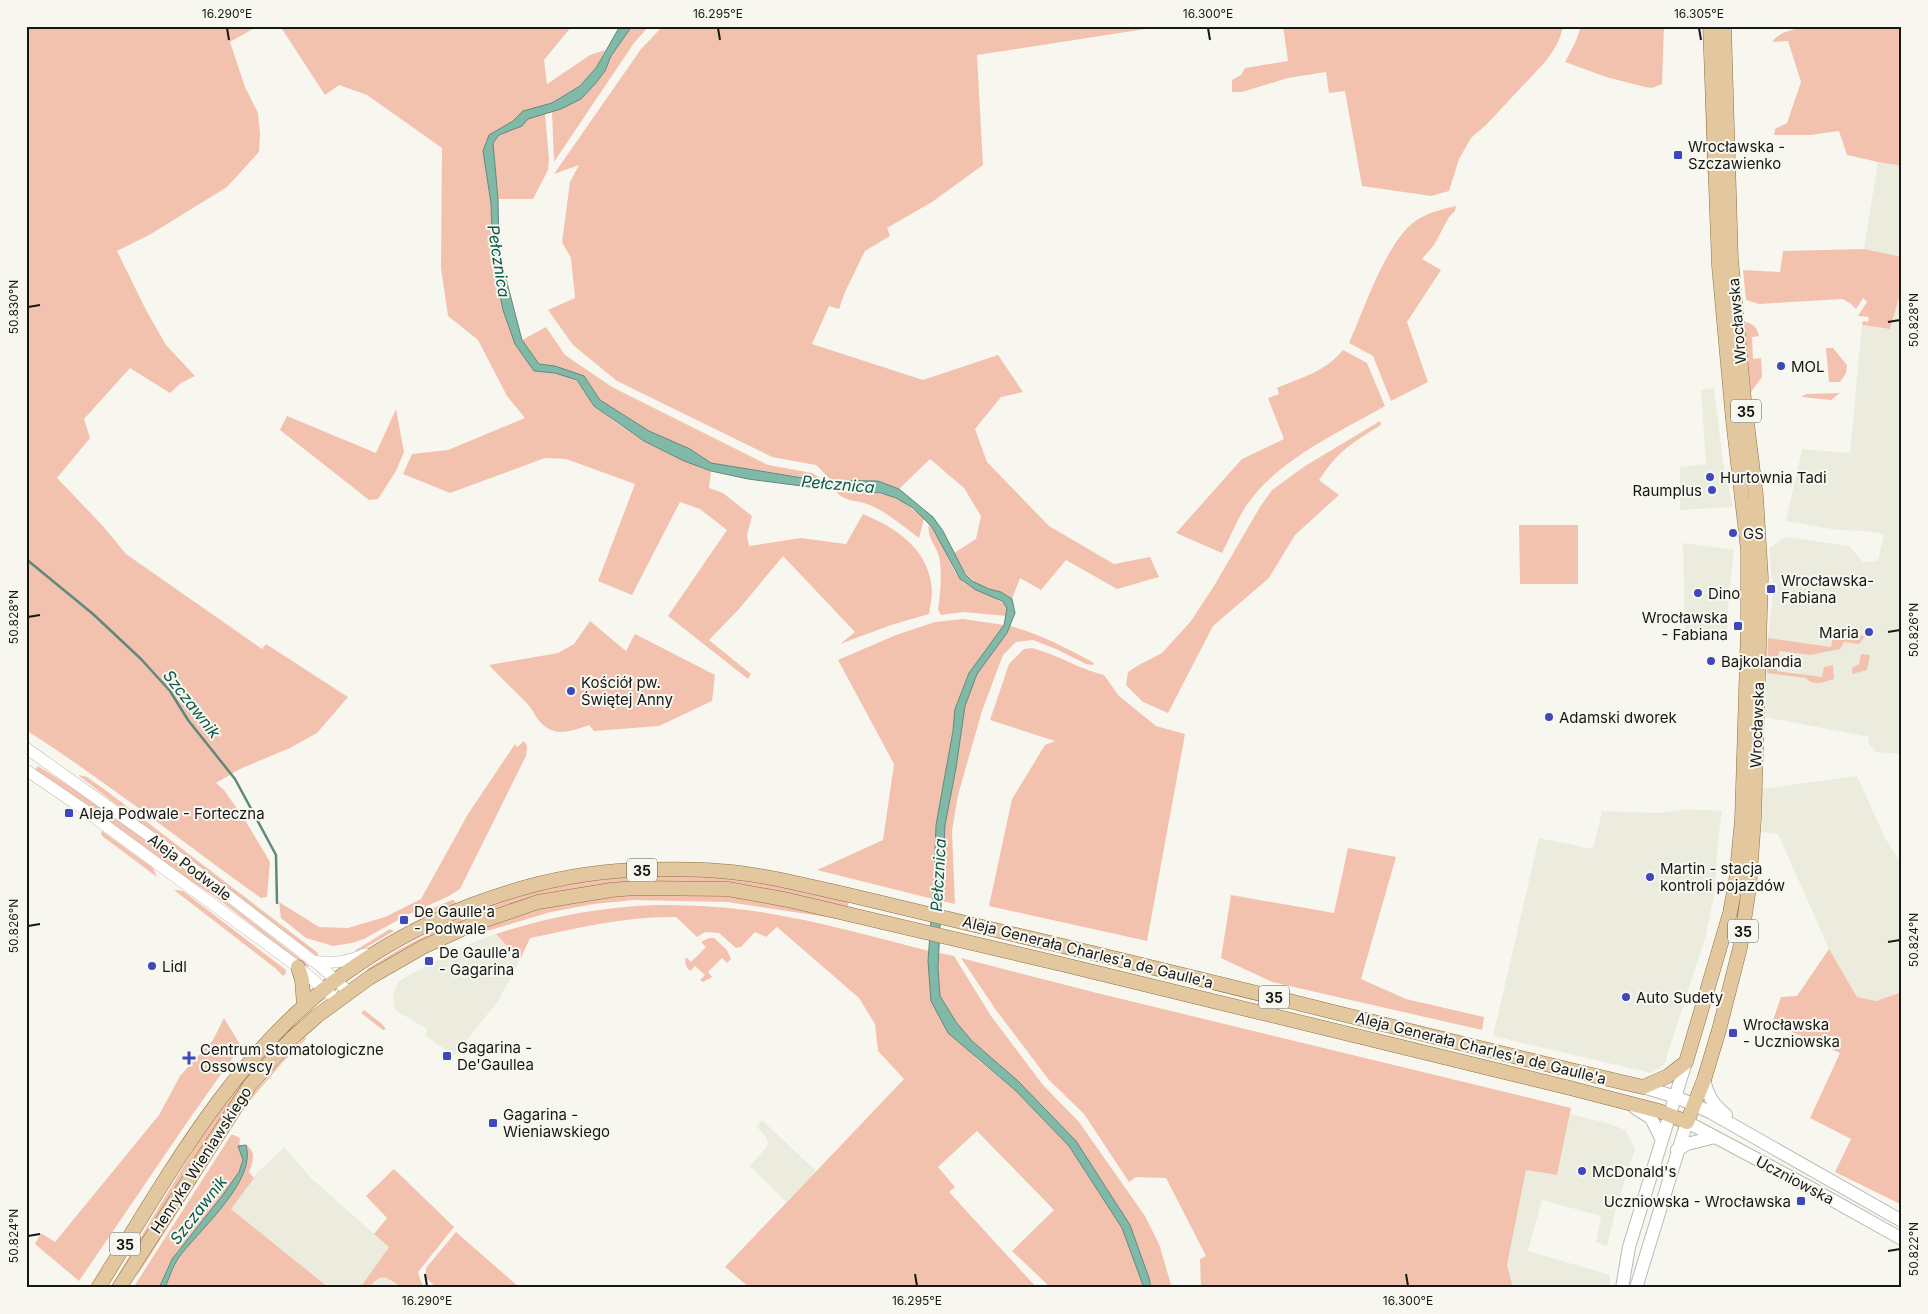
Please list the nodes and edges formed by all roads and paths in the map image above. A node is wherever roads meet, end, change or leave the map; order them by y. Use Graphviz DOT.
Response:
graph roads {
  1 [pos="1710,26"];
  2 [pos="1724,26"];
  3 [pos="27,751"];
  4 [pos="26,770"];
  5 [pos="403,936"];
  6 [pos="312,960"];
  7 [pos="298,967"];
  8 [pos="335,980"];
  9 [pos="324,989"];
  10 [pos="343,996"];
  11 [pos="304,1006"];
  12 [pos="1484,1049"];
  13 [pos="1686,1062"];
  14 [pos="1479,1066"];
  15 [pos="1704,1080"];
  16 [pos="1643,1087"];
  17 [pos="1676,1097"];
  18 [pos="1622,1101"];
  19 [pos="1693,1104"];
  20 [pos="1670,1115"];
  21 [pos="1686,1122"];
  22 [pos="1740,1129"];
  23 [pos="1716,1137"];
  24 [pos="1662,1140"];
  25 [pos="1677,1150"];
  26 [pos="1902,1221"];
  27 [pos="1902,1240"];
  28 [pos="98,1288"];
  29 [pos="119,1288"];
  30 [pos="1622,1288"];
  31 [pos="1636,1288"];
  1 -- 13 [label="main road, Wrocławska / 35"];
  2 -- 15 [label="main road, Wrocławska / 35"];
  3 -- 6 [label="street, Aleja Podwale"];
  4 -- 7 [label="street, Aleja Podwale"];
  5 -- 6 [label="street"];
  5 -- 8 [label="main road, Aleja Generała Charles'a de Gaulle'a / 35"];
  5 -- 12 [label="main road, Aleja Generała Charles'a de Gaulle'a / 35"];
  6 -- 8 [label="street, Aleja Podwale"];
  7 -- 9 [label="street, Aleja Podwale"];
  7 -- 11 [label="main road"];
  8 -- 9 [label="main road, 35"];
  8 -- 10 [label="street, Aleja Podwale"];
  9 -- 10 [label="street, Aleja Podwale"];
  9 -- 11 [label="main road, Henryka Wieniawskiego / 35"];
  10 -- 14 [label="main road, Aleja Generała Charles'a de Gaulle'a / 35"];
  10 -- 29 [label="main road, Henryka Wieniawskiego / 35"];
  11 -- 28 [label="main road, Henryka Wieniawskiego / 35"];
  12 -- 14 [label="main road"];
  12 -- 16 [label="main road, Aleja Generała Charles'a de Gaulle'a / 35"];
  13 -- 16 [label="main road"];
  13 -- 17 [label="main road, Wrocławska / 35"];
  14 -- 18 [label="main road, Aleja Generała Charles'a de Gaulle'a / 35"];
  15 -- 19 [label="main road, Wrocławska / 35"];
  15 -- 22 [label="main road"];
  16 -- 17 [label="main road, Aleja Generała Charles'a de Gaulle'a / 35"];
  17 -- 19 [label="main road, Aleja Generała Charles'a de Gaulle'a"];
  17 -- 20 [label="main road, Wrocławska"];
  18 -- 20 [label="main road, Aleja Generała Charles'a de Gaulle'a / 35"];
  18 -- 24 [label="main road"];
  19 -- 21 [label="main road, Wrocławska / 35"];
  19 -- 22 [label="main road, Uczniowska"];
  20 -- 21 [label="main road, 35"];
  20 -- 24 [label="main road, Wrocławska"];
  21 -- 23 [label="main road, Uczniowska"];
  21 -- 25 [label="main road, Wrocławska"];
  22 -- 26 [label="main road, Uczniowska"];
  23 -- 25 [label="main road"];
  23 -- 27 [label="main road, Uczniowska"];
  24 -- 30 [label="main road, Wrocławska"];
  25 -- 31 [label="main road, Wrocławska"];
}
